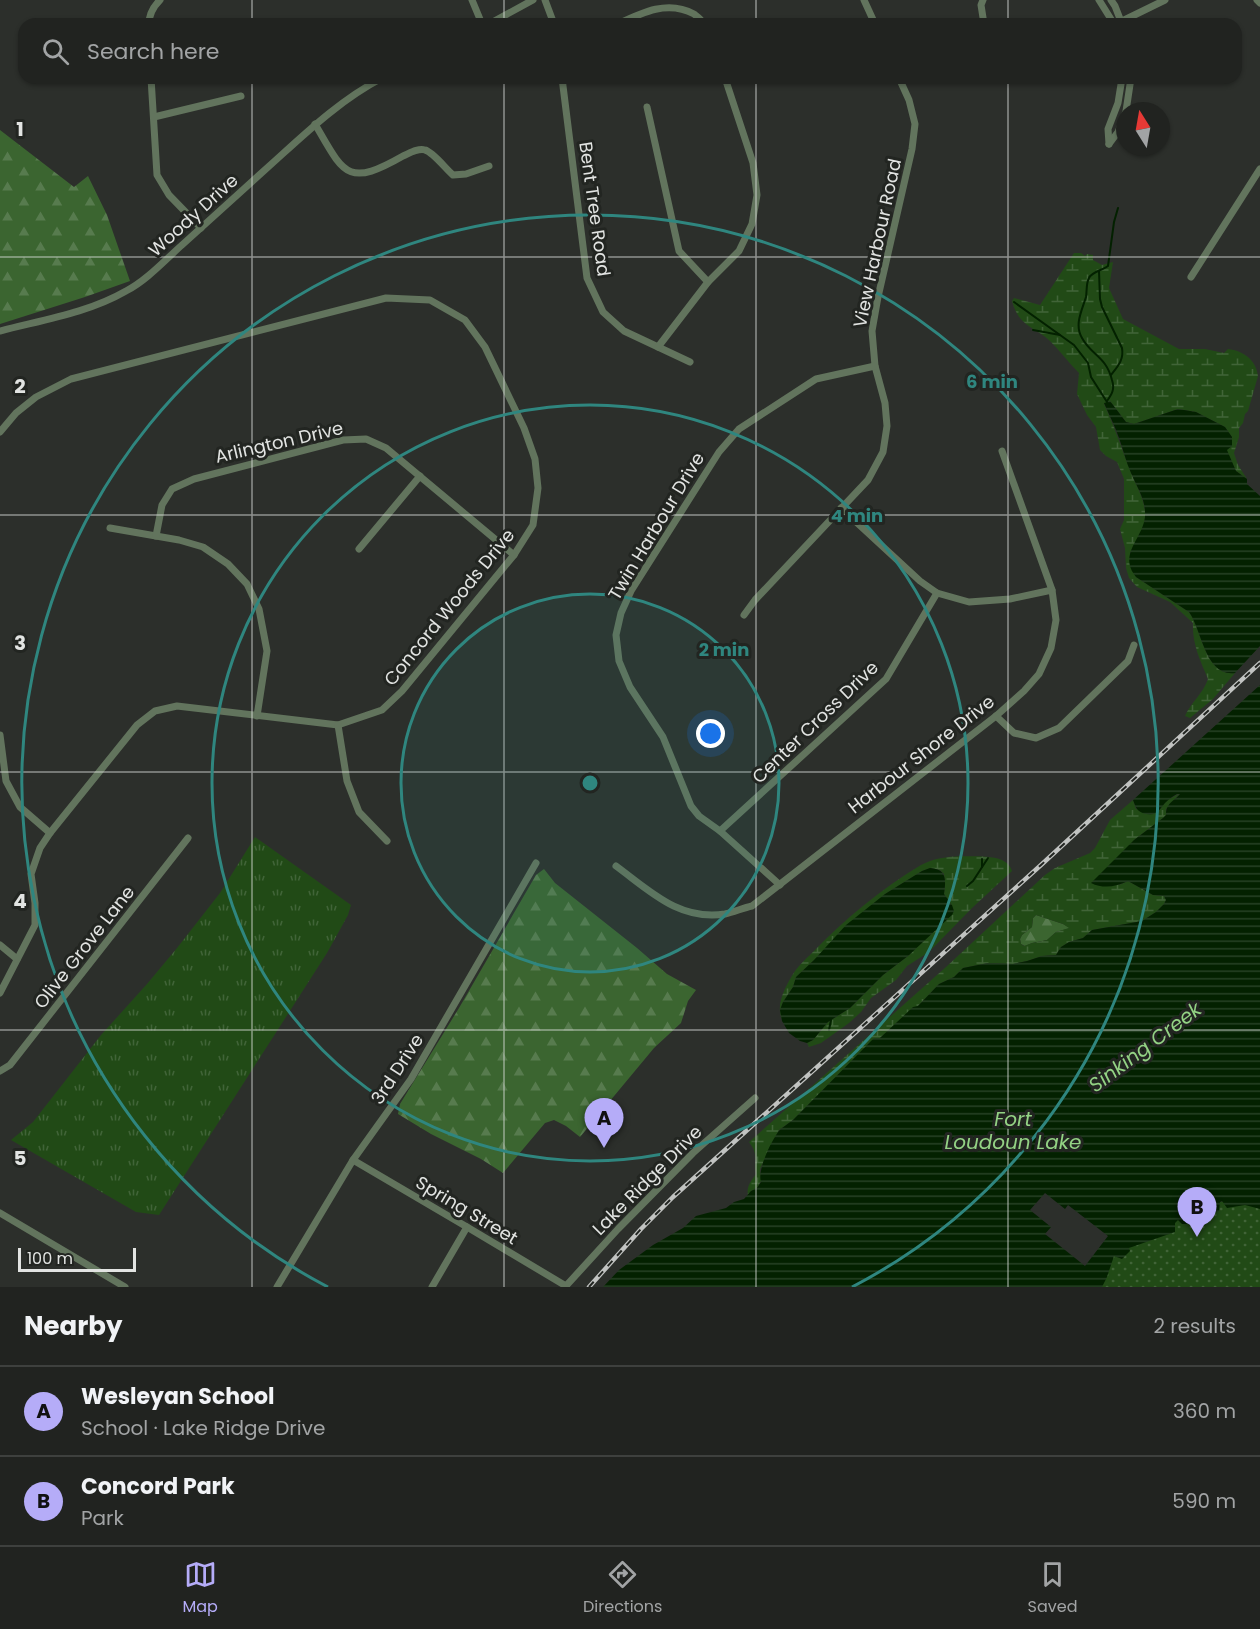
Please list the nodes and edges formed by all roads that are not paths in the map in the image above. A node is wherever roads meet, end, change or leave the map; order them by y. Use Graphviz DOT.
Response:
graph roads {
  1 [pos="160,0"];
  2 [pos="472,0"];
  3 [pos="533,0"];
  4 [pos="545,0"];
  5 [pos="864,0"];
  6 [pos="983,0"];
  7 [pos="1099,0"];
  8 [pos="1111,0"];
  9 [pos="1166,0"];
  10 [pos="149,18"];
  11 [pos="480,18"];
  12 [pos="500,18"];
  13 [pos="552,18"];
  14 [pos="630,18"];
  15 [pos="699,18"];
  16 [pos="872,18"];
  17 [pos="983,18"];
  18 [pos="1114,18"];
  19 [pos="1117,18"];
  20 [pos="1128,18"];
  21 [pos="151,84"];
  22 [pos="371,84"];
  23 [pos="563,84"];
  24 [pos="727,84"];
  25 [pos="902,84"];
  26 [pos="1121,84"];
  27 [pos="1130,84"];
  28 [pos="241,96"];
  29 [pos="1118,102"];
  30 [pos="1128,102"];
  31 [pos="647,107"];
  32 [pos="1116,109"];
  33 [pos="154,117"];
  34 [pos="315,124"];
  35 [pos="1116,135"];
  36 [pos="489,166"];
  37 [pos="1260,169"];
  38 [pos="201,228"];
  39 [pos="1191,277"];
  40 [pos="708,282"];
  41 [pos="0,331"];
  42 [pos="658,347"];
  43 [pos="690,362"];
  44 [pos="875,366"];
  45 [pos="0,432"];
  46 [pos="1002,451"];
  47 [pos="420,476"];
  48 [pos="841,508"];
  49 [pos="110,528"];
  50 [pos="156,536"];
  51 [pos="359,549"];
  52 [pos="514,555"];
  53 [pos="1052,590"];
  54 [pos="937,593"];
  55 [pos="744,615"];
  56 [pos="1134,645"];
  57 [pos="257,716"];
  58 [pos="996,716"];
  59 [pos="338,725"];
  60 [pos="0,735"];
  61 [pos="720,831"];
  62 [pos="50,833"];
  63 [pos="188,838"];
  64 [pos="387,841"];
  65 [pos="537,863"];
  66 [pos="616,866"];
  67 [pos="780,885"];
  68 [pos="0,945"];
  69 [pos="17,959"];
  70 [pos="0,993"];
  71 [pos="0,1071"];
  72 [pos="755,1098"];
  73 [pos="353,1160"];
  74 [pos="0,1214"];
  75 [pos="467,1227"];
  76 [pos="125,1287"];
  77 [pos="277,1287"];
  78 [pos="432,1287"];
  79 [pos="565,1287"];
  1 -- 10 [label="street"];
  2 -- 11 [label="street"];
  3 -- 12 [label="street"];
  4 -- 13 [label="street"];
  5 -- 16 [label="street"];
  6 -- 17 [label="street"];
  7 -- 18 [label="street"];
  8 -- 19 [label="street"];
  9 -- 20 [label="street"];
  14 -- 15 [label="street"];
  21 -- 33 [label="street"];
  22 -- 34 [label="street, Woody Drive"];
  23 -- 42 [label="street, Bent Tree Road"];
  24 -- 40 [label="street"];
  25 -- 44 [label="street, View Harbour Road"];
  26 -- 29 [label="street"];
  27 -- 30 [label="street"];
  28 -- 33 [label="street"];
  31 -- 40 [label="street"];
  32 -- 35 [label="street"];
  33 -- 38 [label="street"];
  34 -- 36 [label="street"];
  34 -- 38 [label="street, Woody Drive"];
  37 -- 39 [label="street"];
  38 -- 41 [label="street, Woody Drive"];
  40 -- 42 [label="street"];
  42 -- 43 [label="street, Bent Tree Road"];
  44 -- 48 [label="street, View Harbour Road"];
  44 -- 61 [label="street, Twin Harbour Drive"];
  45 -- 52 [label="street, Concord Woods Drive"];
  46 -- 53 [label="street, Harbour Shore Drive"];
  47 -- 50 [label="street, Arlington Drive"];
  47 -- 51 [label="street"];
  47 -- 52 [label="street, Arlington Drive"];
  48 -- 54 [label="street"];
  48 -- 55 [label="street, View Harbour Road"];
  49 -- 50 [label="street"];
  50 -- 57 [label="street"];
  52 -- 59 [label="street, Concord Woods Drive"];
  53 -- 54 [label="street"];
  53 -- 58 [label="street, Harbour Shore Drive"];
  54 -- 61 [label="street, Center Cross Drive"];
  56 -- 58 [label="street"];
  57 -- 59 [label="street, Concord Woods Drive"];
  57 -- 62 [label="street, Concord Woods Drive"];
  58 -- 67 [label="street, Harbour Shore Drive"];
  59 -- 64 [label="street"];
  60 -- 62 [label="street"];
  61 -- 67 [label="street, Twin Harbour Drive"];
  62 -- 69 [label="street, Concord Woods Drive"];
  63 -- 71 [label="street, Olive Grove Lane"];
  65 -- 73 [label="street, 3rd Drive"];
  66 -- 67 [label="street, Harbour Shore Drive"];
  68 -- 69 [label="street"];
  69 -- 70 [label="street, Concord Woods Drive"];
  72 -- 79 [label="street, Lake Ridge Drive"];
  73 -- 75 [label="street, Spring Street"];
  73 -- 77 [label="street, 3rd Drive"];
  74 -- 76 [label="street"];
  75 -- 78 [label="street"];
  75 -- 79 [label="street, Spring Street"];
}
